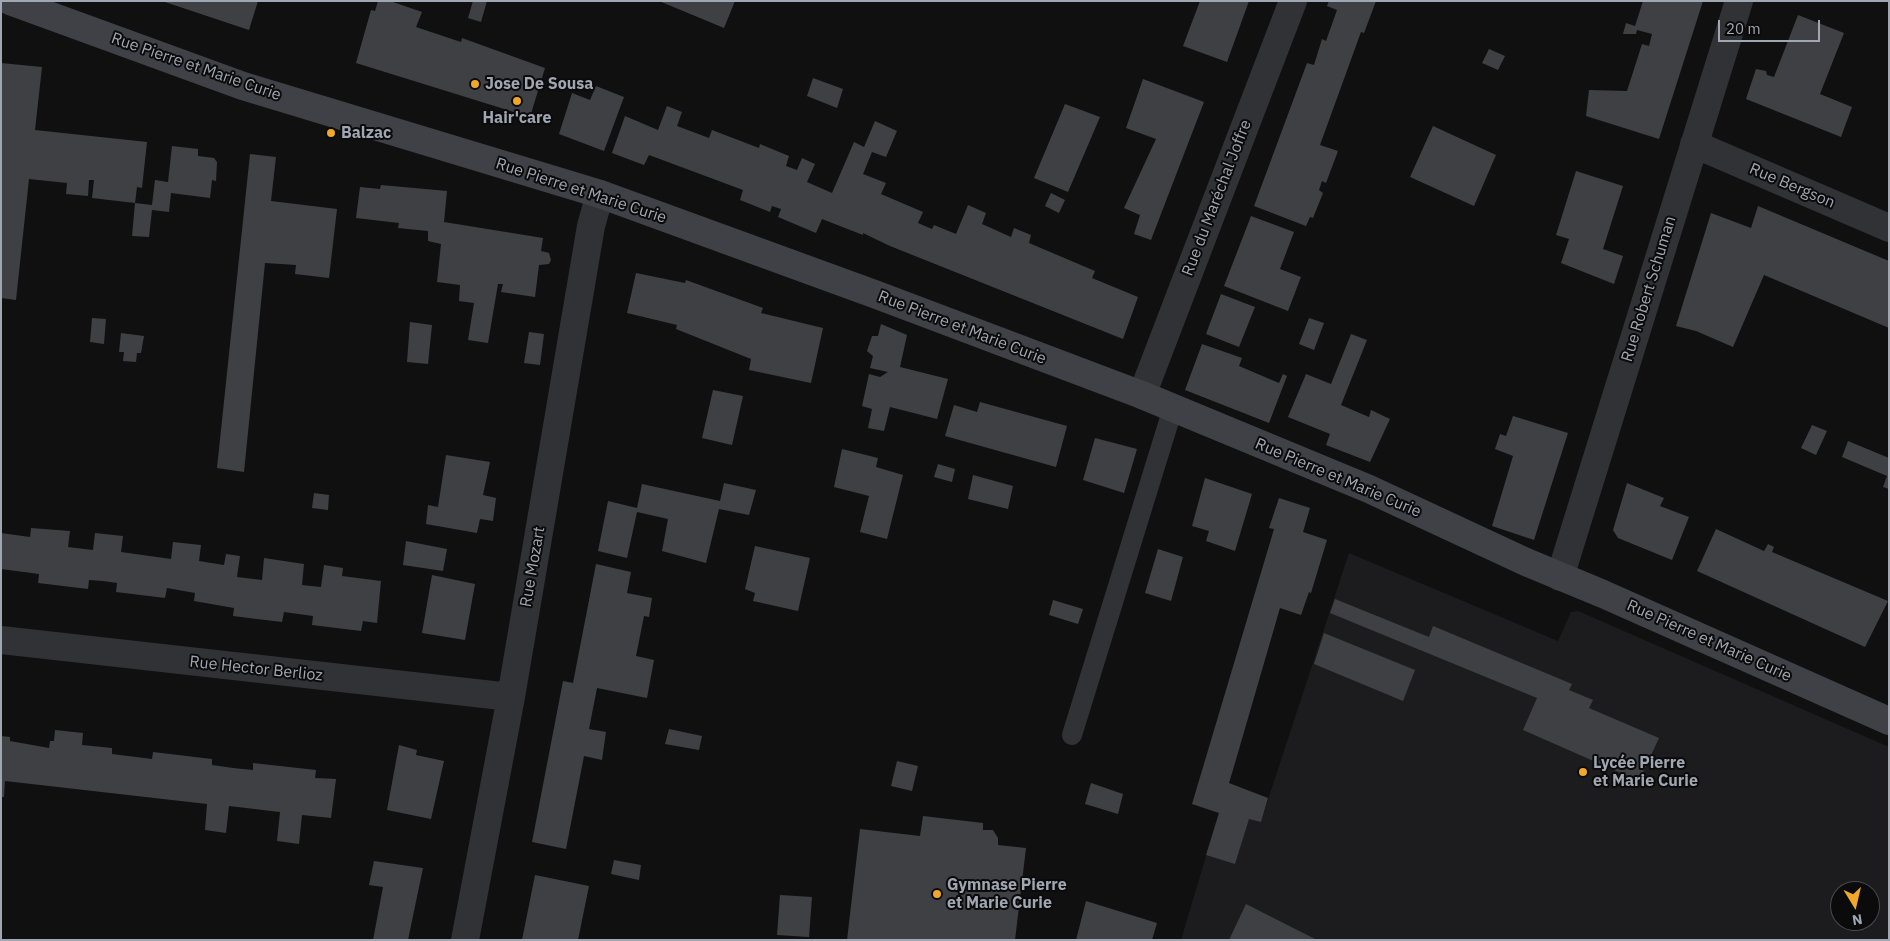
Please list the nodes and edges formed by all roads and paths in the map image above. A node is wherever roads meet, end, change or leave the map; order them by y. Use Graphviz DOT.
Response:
graph roads {
  1 [pos="10,1"];
  2 [pos="1293,1"];
  3 [pos="1739,1"];
  4 [pos="1694,144"];
  5 [pos="600,194"];
  6 [pos="1889,228"];
  7 [pos="1142,395"];
  8 [pos="1173,408"];
  9 [pos="1560,577"];
  10 [pos="1,640"];
  11 [pos="511,697"];
  12 [pos="1889,721"];
  13 [pos="1072,734"];
  14 [pos="465,940"];
  1 -- 5 [label="street, Rue Pierre et Marie Curie"];
  2 -- 7 [label="street, Rue du Maréchal Joffre"];
  3 -- 4 [label="street, Rue Robert Schuman"];
  4 -- 6 [label="street, Rue Bergson"];
  4 -- 9 [label="street, Rue Robert Schuman"];
  5 -- 7 [label="street, Rue Pierre et Marie Curie"];
  5 -- 11 [label="street, Rue Mozart"];
  7 -- 8 [label="street, Rue Pierre et Marie Curie"];
  8 -- 9 [label="street, Rue Pierre et Marie Curie"];
  8 -- 13 [label="lane"];
  9 -- 12 [label="street, Rue Pierre et Marie Curie"];
  10 -- 11 [label="street, Rue Hector Berlioz"];
  11 -- 14 [label="street, Rue Mozart"];
}
